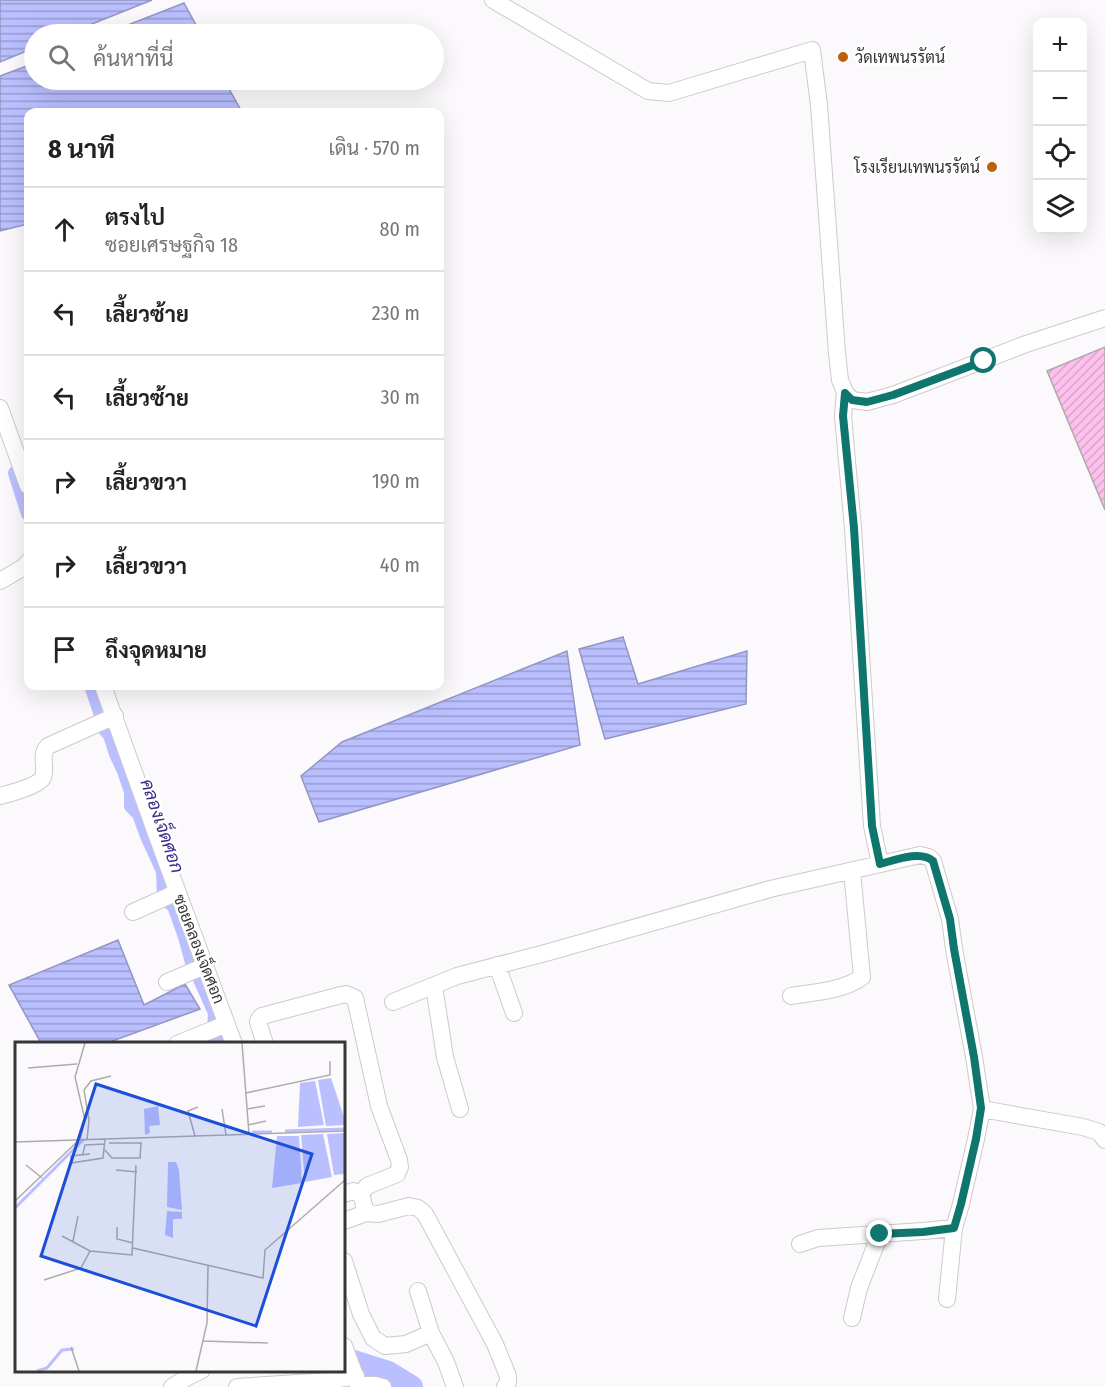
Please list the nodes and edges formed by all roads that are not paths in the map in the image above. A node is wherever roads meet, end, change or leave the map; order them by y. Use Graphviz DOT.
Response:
graph roads {
  1 [pos="493,0"];
  2 [pos="1105,318"];
  3 [pos="845,393"];
  4 [pos="0,408"];
  5 [pos="24,475"];
  6 [pos="24,567"];
  7 [pos="0,581"];
  8 [pos="104,690"];
  9 [pos="111,718"];
  10 [pos="0,796"];
  11 [pos="880,864"];
  12 [pos="852,871"];
  13 [pos="174,892"];
  14 [pos="133,912"];
  15 [pos="497,965"];
  16 [pos="196,969"];
  17 [pos="167,982"];
  18 [pos="434,986"];
  19 [pos="791,996"];
  20 [pos="393,1002"];
  21 [pos="514,1013"];
  22 [pos="223,1027"];
  23 [pos="182,1042"];
  24 [pos="233,1042"];
  25 [pos="264,1042"];
  26 [pos="981,1108"];
  27 [pos="460,1109"];
  28 [pos="1105,1140"];
  29 [pos="345,1194"];
  30 [pos="361,1194"];
  31 [pos="366,1213"];
  32 [pos="345,1221"];
  33 [pos="954,1228"];
  34 [pos="880,1234"];
  35 [pos="800,1244"];
  36 [pos="345,1264"];
  37 [pos="418,1292"];
  38 [pos="947,1299"];
  39 [pos="852,1318"];
  40 [pos="431,1333"];
  41 [pos="345,1349"];
  42 [pos="200,1372"];
  43 [pos="355,1381"];
  44 [pos="172,1387"];
  45 [pos="237,1387"];
  46 [pos="383,1387"];
  47 [pos="455,1387"];
  48 [pos="505,1387"];
  1 -- 3 [label="street"];
  2 -- 3 [label="street"];
  3 -- 11 [label="street"];
  4 -- 5 [label="street"];
  6 -- 7 [label="street"];
  8 -- 9 [label="street, ซอยคลองเจ็ดศอก"];
  9 -- 10 [label="street"];
  9 -- 13 [label="street, ซอยคลองเจ็ดศอก"];
  11 -- 12 [label="street"];
  11 -- 26 [label="street"];
  12 -- 15 [label="street"];
  12 -- 19 [label="street"];
  13 -- 14 [label="street"];
  13 -- 16 [label="street, ซอยคลองเจ็ดศอก"];
  15 -- 18 [label="street"];
  15 -- 21 [label="street"];
  16 -- 17 [label="street"];
  16 -- 22 [label="street, ซอยคลองเจ็ดศอก"];
  18 -- 20 [label="street"];
  18 -- 27 [label="street"];
  22 -- 23 [label="street"];
  22 -- 24 [label="street, ซอยคลองเจ็ดศอก"];
  25 -- 30 [label="street"];
  26 -- 28 [label="street"];
  26 -- 33 [label="street"];
  29 -- 30 [label="street"];
  30 -- 31 [label="street"];
  31 -- 32 [label="street"];
  31 -- 48 [label="street"];
  33 -- 34 [label="street"];
  33 -- 38 [label="street"];
  34 -- 35 [label="street"];
  34 -- 39 [label="street"];
  36 -- 40 [label="street"];
  37 -- 40 [label="street"];
  40 -- 47 [label="street"];
  41 -- 43 [label="street"];
  42 -- 44 [label="street"];
  43 -- 45 [label="street"];
  43 -- 46 [label="street"];
}
